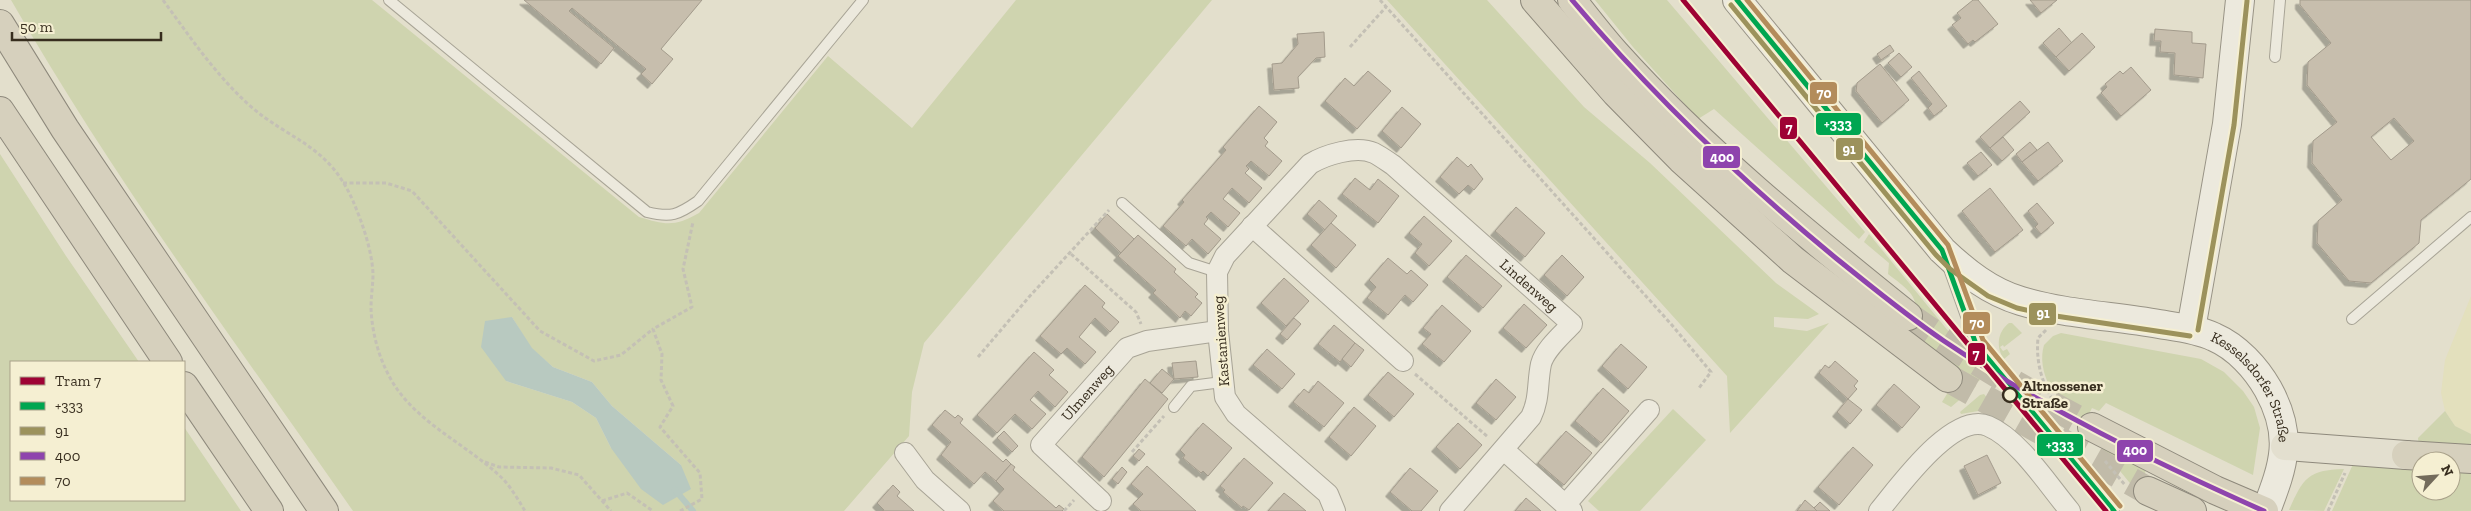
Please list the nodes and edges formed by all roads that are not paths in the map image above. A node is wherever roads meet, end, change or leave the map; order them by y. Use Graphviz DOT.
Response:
graph roads {
  1 [pos="389,0"];
  2 [pos="863,0"];
  3 [pos="1535,0"];
  4 [pos="1572,0"];
  5 [pos="1737,0"];
  6 [pos="2240,0"];
  7 [pos="2280,0"];
  8 [pos="0,24"];
  9 [pos="2275,57"];
  10 [pos="0,110"];
  11 [pos="1122,203"];
  12 [pos="2471,217"];
  13 [pos="1252,226"];
  14 [pos="1942,250"];
  15 [pos="1217,272"];
  16 [pos="1908,316"];
  17 [pos="2352,319"];
  18 [pos="2190,329"];
  19 [pos="1218,331"];
  20 [pos="167,361"];
  21 [pos="1403,361"];
  22 [pos="1948,378"];
  23 [pos="1222,382"];
  24 [pos="185,387"];
  25 [pos="1174,407"];
  26 [pos="1649,410"];
  27 [pos="2092,428"];
  28 [pos="2285,446"];
  29 [pos="1504,450"];
  30 [pos="905,453"];
  31 [pos="2406,455"];
  32 [pos="2471,459"];
  33 [pos="2148,491"];
  34 [pos="1101,501"];
  35 [pos="1568,508"];
  36 [pos="269,511"];
  37 [pos="324,511"];
  38 [pos="960,511"];
  39 [pos="1335,511"];
  40 [pos="1450,511"];
  41 [pos="1879,511"];
  42 [pos="2070,511"];
  43 [pos="2114,511"];
  44 [pos="2192,511"];
  45 [pos="2265,511"];
  1 -- 2 [label="lane"];
  3 -- 22 [label="highway"];
  4 -- 16 [label="highway"];
  5 -- 14 [label="street, Kesselsdorfer Straße"];
  6 -- 18 [label="street"];
  7 -- 9 [label="lane"];
  8 -- 37 [label="highway"];
  10 -- 20 [label="highway"];
  11 -- 15 [label="lane"];
  12 -- 17 [label="lane"];
  13 -- 15 [label="street"];
  13 -- 21 [label="street"];
  13 -- 29 [label="street, Lindenweg"];
  14 -- 18 [label="street, Kesselsdorfer Straße"];
  14 -- 43 [label="lane"];
  15 -- 19 [label="street, Kastanienweg"];
  18 -- 28 [label="street, Kesselsdorfer Straße"];
  19 -- 23 [label="street, Kastanienweg"];
  19 -- 34 [label="street, Ulmenweg"];
  23 -- 25 [label="lane"];
  23 -- 39 [label="street, Kastanienweg"];
  24 -- 36 [label="highway"];
  26 -- 35 [label="street"];
  27 -- 45 [label="highway"];
  28 -- 31 [label="main road"];
  28 -- 45 [label="street, Kesselsdorfer Straße"];
  29 -- 35 [label="street"];
  29 -- 40 [label="street, Lindenweg"];
  30 -- 38 [label="street"];
  31 -- 32 [label="highway"];
  33 -- 44 [label="highway"];
  41 -- 42 [label="street"];
}
